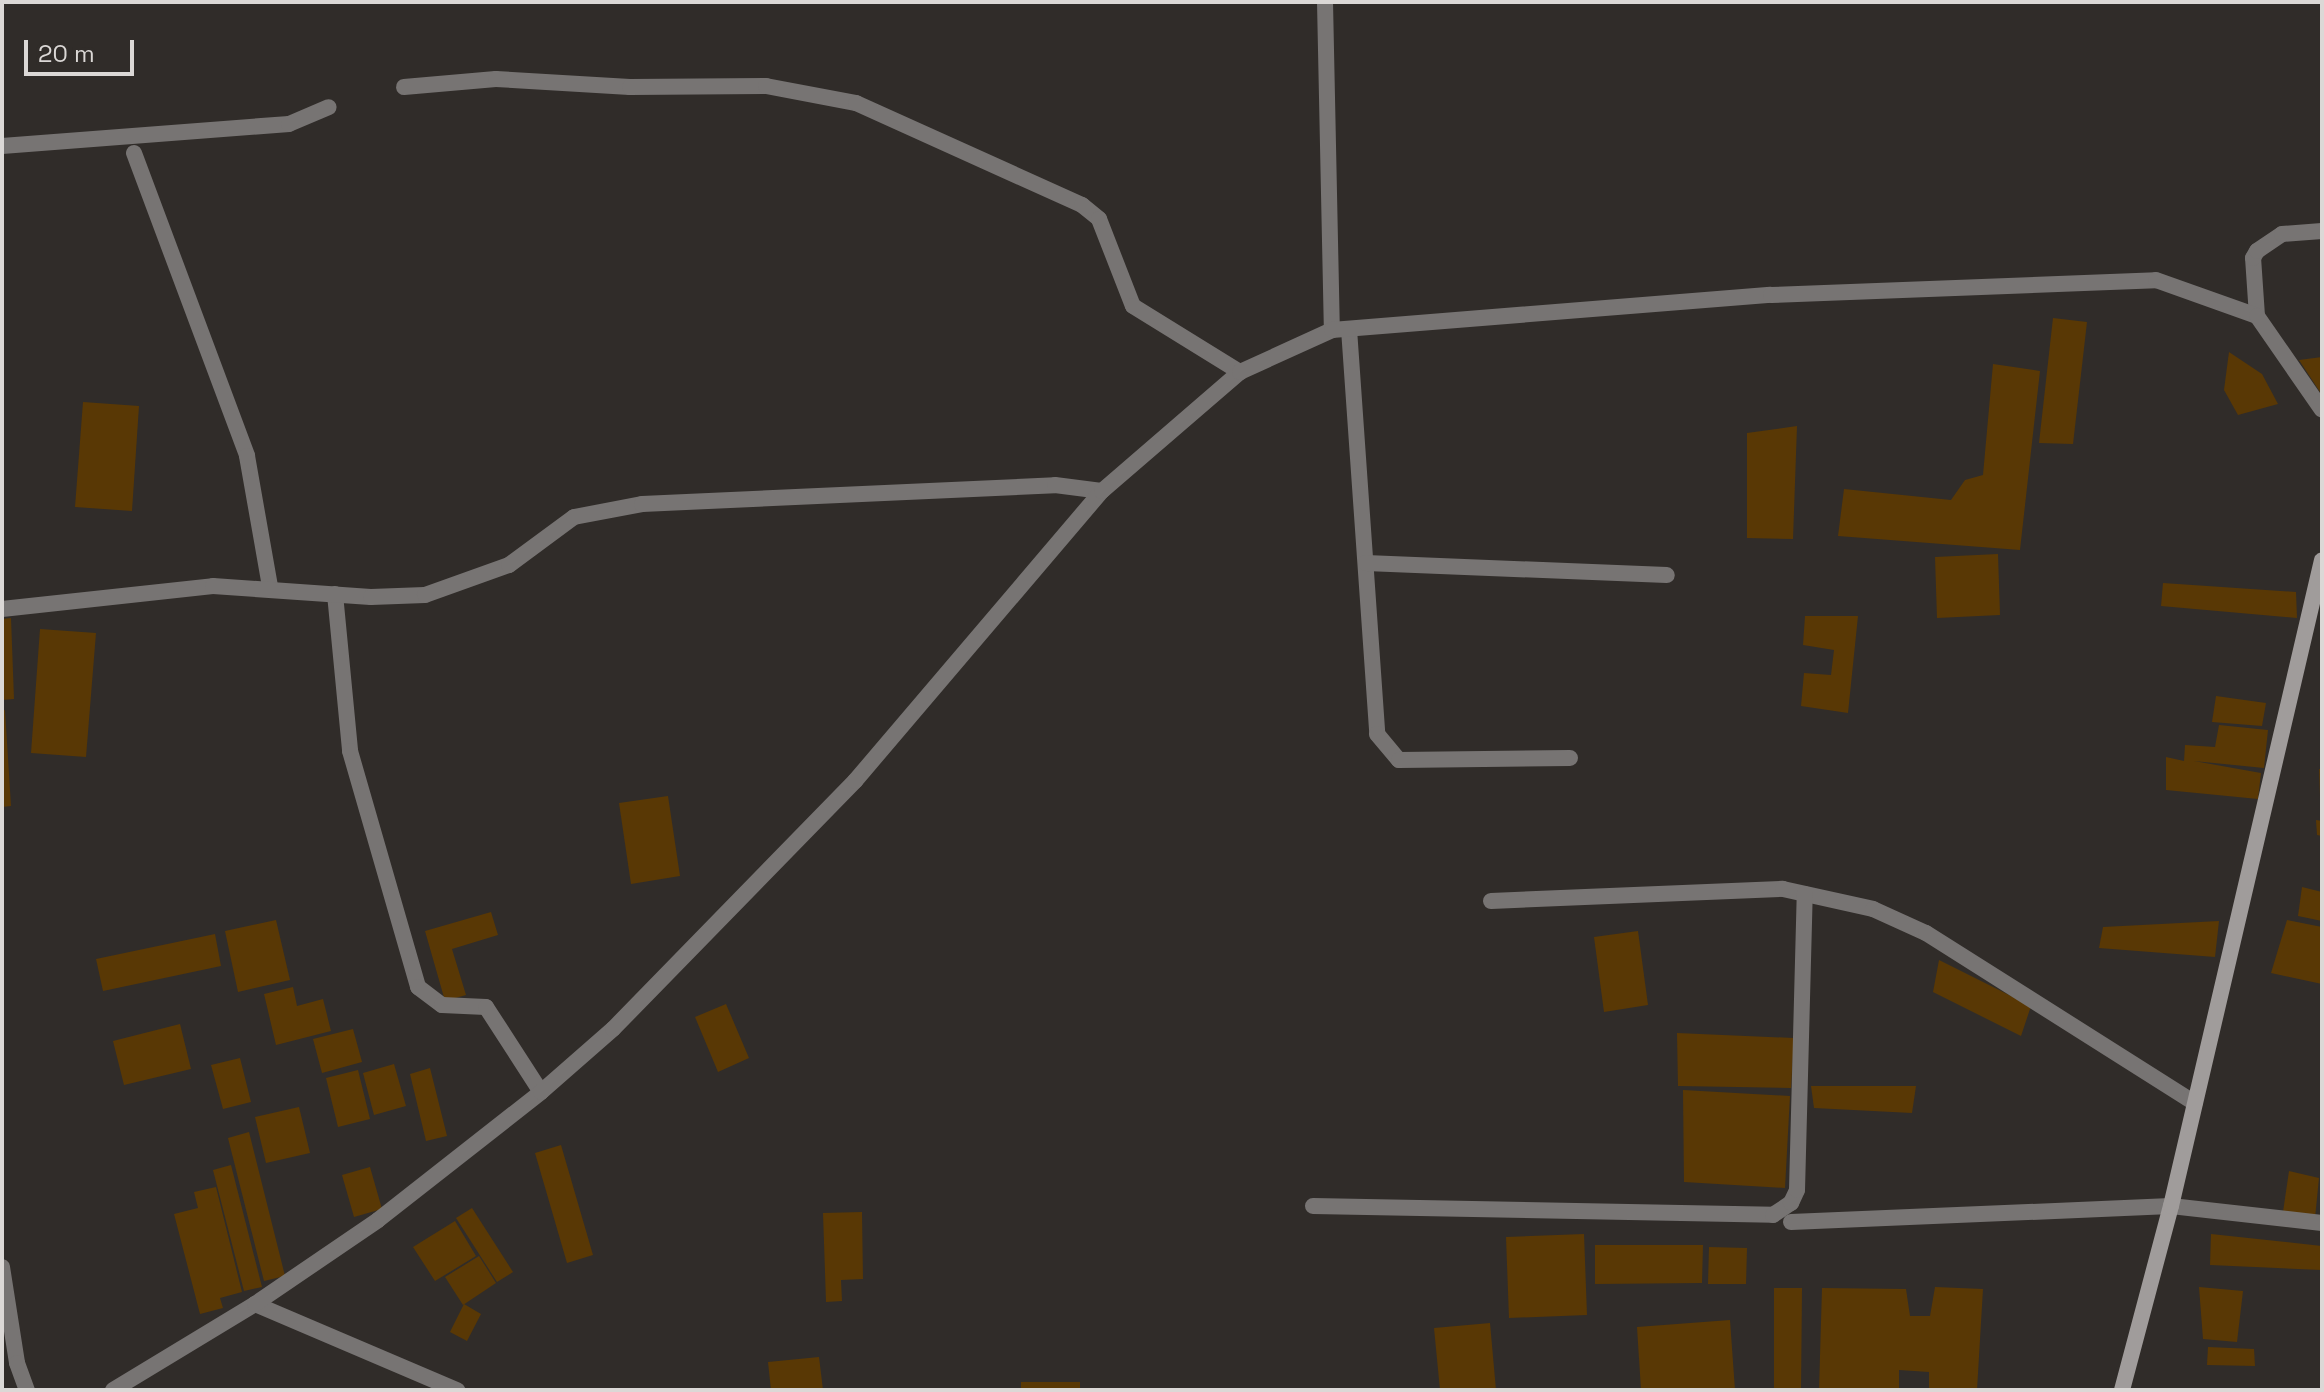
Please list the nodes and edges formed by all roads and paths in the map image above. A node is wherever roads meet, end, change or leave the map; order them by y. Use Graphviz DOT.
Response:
graph roads {
  1 [pos="1325,2"];
  2 [pos="404,87"];
  3 [pos="329,107"];
  4 [pos="2,146"];
  5 [pos="134,153"];
  6 [pos="2322,231"];
  7 [pos="2257,316"];
  8 [pos="1341,330"];
  9 [pos="1240,372"];
  10 [pos="2322,410"];
  11 [pos="1102,491"];
  12 [pos="2322,560"];
  13 [pos="1366,563"];
  14 [pos="1667,575"];
  15 [pos="270,586"];
  16 [pos="335,594"];
  17 [pos="2,609"];
  18 [pos="1570,758"];
  19 [pos="1805,894"];
  20 [pos="1491,901"];
  21 [pos="541,1092"];
  22 [pos="2195,1103"];
  23 [pos="1313,1206"];
  24 [pos="2171,1206"];
  25 [pos="1791,1222"];
  26 [pos="2322,1223"];
  27 [pos="2,1267"];
  28 [pos="255,1304"];
  29 [pos="27,1390"];
  30 [pos="113,1390"];
  31 [pos="457,1390"];
  32 [pos="2122,1390"];
  1 -- 8 [label="street"];
  2 -- 9 [label="street"];
  3 -- 4 [label="street"];
  5 -- 15 [label="street"];
  6 -- 7 [label="street"];
  7 -- 8 [label="street"];
  7 -- 10 [label="street"];
  8 -- 9 [label="street"];
  8 -- 13 [label="street"];
  9 -- 11 [label="street"];
  11 -- 16 [label="street"];
  11 -- 21 [label="street"];
  12 -- 22 [label="main road"];
  13 -- 14 [label="street"];
  13 -- 18 [label="street"];
  15 -- 16 [label="street"];
  15 -- 17 [label="street"];
  16 -- 21 [label="street"];
  19 -- 20 [label="street"];
  19 -- 22 [label="street"];
  19 -- 23 [label="street"];
  21 -- 28 [label="street"];
  22 -- 24 [label="main road"];
  24 -- 25 [label="street"];
  24 -- 26 [label="street"];
  24 -- 32 [label="main road"];
  27 -- 29 [label="street"];
  28 -- 30 [label="street"];
  28 -- 31 [label="street"];
}
